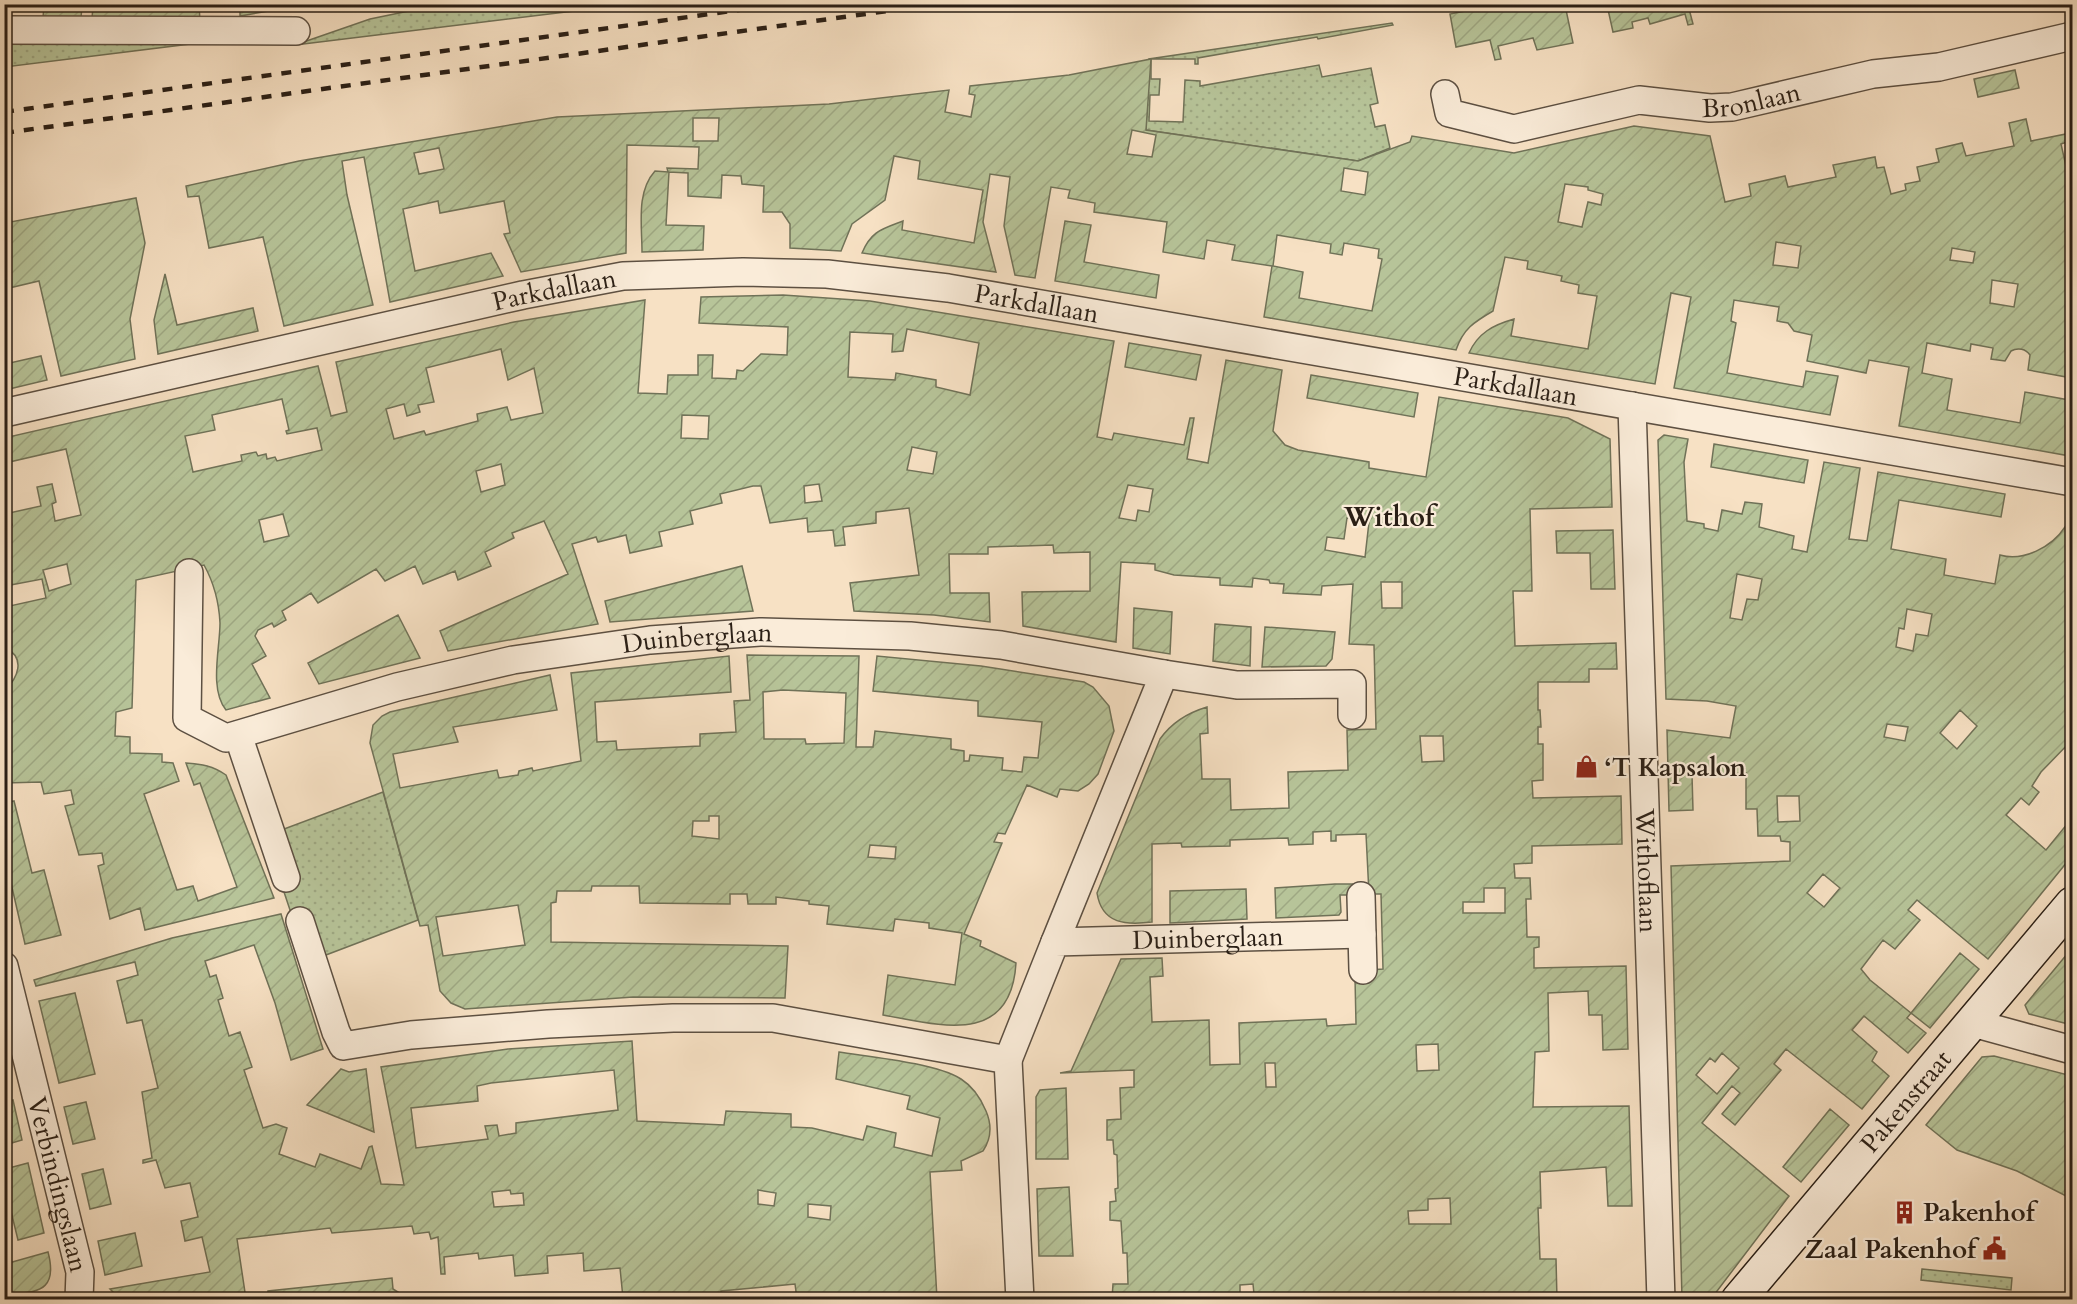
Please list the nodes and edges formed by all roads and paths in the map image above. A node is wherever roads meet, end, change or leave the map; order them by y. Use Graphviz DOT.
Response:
graph roads {
  1 [pos="4,30"];
  2 [pos="296,31"];
  3 [pos="2073,36"];
  4 [pos="1445,94"];
  5 [pos="1632,406"];
  6 [pos="4,413"];
  7 [pos="2073,482"];
  8 [pos="189,573"];
  9 [pos="1164,674"];
  10 [pos="1352,715"];
  11 [pos="238,735"];
  12 [pos="286,879"];
  13 [pos="1361,896"];
  14 [pos="2073,903"];
  15 [pos="300,921"];
  16 [pos="1362,934"];
  17 [pos="1055,942"];
  18 [pos="4,966"];
  19 [pos="1363,970"];
  20 [pos="1973,1023"];
  21 [pos="2073,1050"];
  22 [pos="1008,1060"];
  23 [pos="79,1299"];
  24 [pos="1020,1299"];
  25 [pos="1661,1299"];
  26 [pos="1738,1299"];
  1 -- 2 [label="street"];
  3 -- 4 [label="street, Bronlaan"];
  5 -- 6 [label="street, Parkdallaan"];
  5 -- 7 [label="street, Parkdallaan"];
  5 -- 25 [label="street, Withoflaan"];
  8 -- 11 [label="street, Duinberglaan"];
  9 -- 10 [label="street, Duinberglaan"];
  9 -- 11 [label="street, Duinberglaan"];
  9 -- 17 [label="street"];
  11 -- 12 [label="street"];
  13 -- 16 [label="street"];
  14 -- 20 [label="street, Pakenstraat"];
  15 -- 22 [label="street"];
  16 -- 17 [label="street, Duinberglaan"];
  16 -- 19 [label="street"];
  17 -- 22 [label="street"];
  18 -- 23 [label="street, Verbindingslaan"];
  20 -- 21 [label="street"];
  20 -- 26 [label="street, Pakenstraat"];
  22 -- 24 [label="street"];
}
